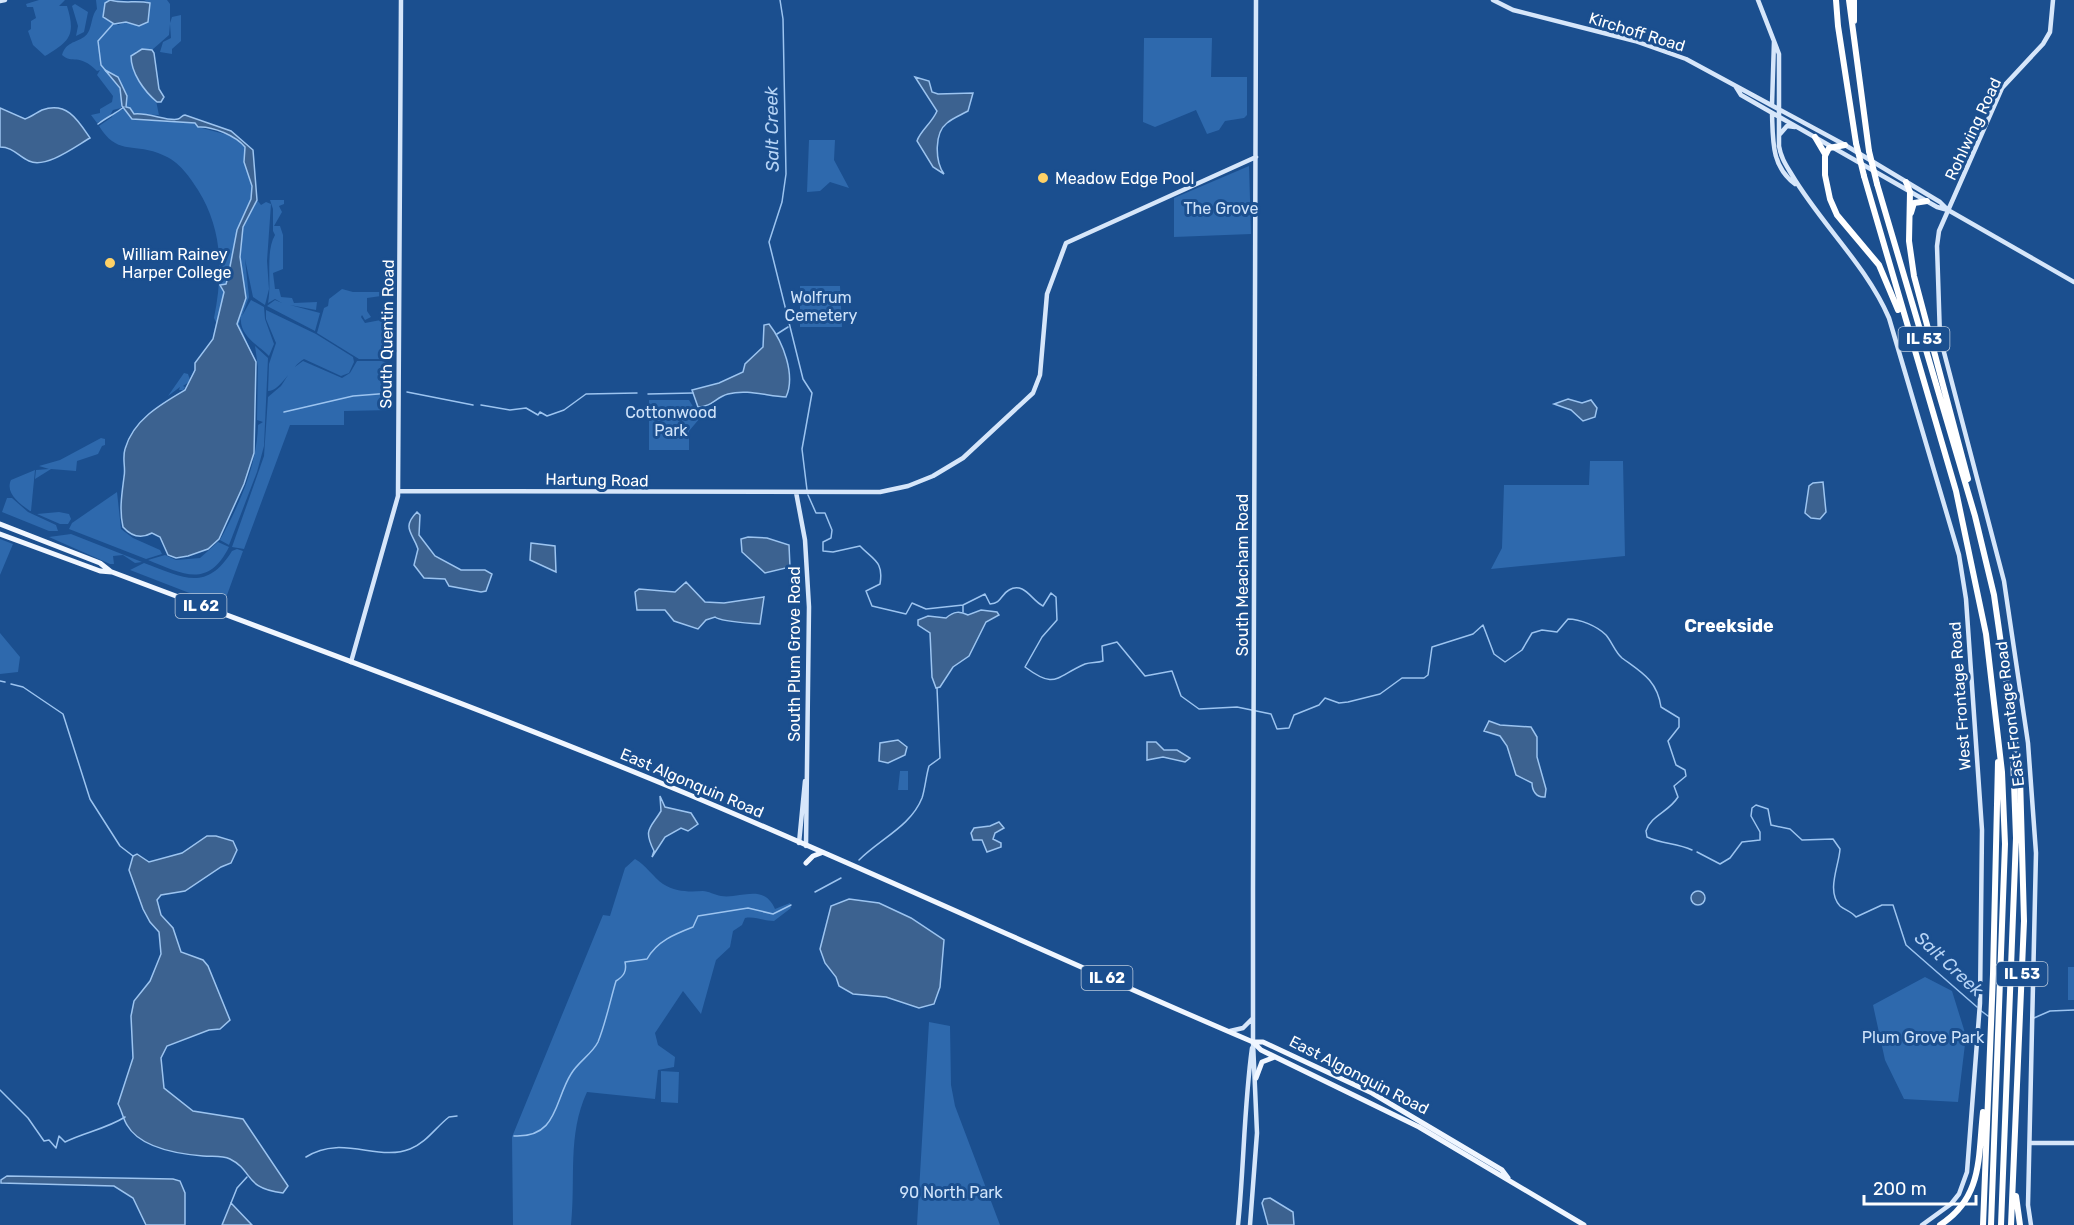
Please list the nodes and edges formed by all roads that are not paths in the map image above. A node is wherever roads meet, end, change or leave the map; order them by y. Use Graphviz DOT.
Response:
graph roads {
  1 [pos="4,0"];
  2 [pos="401,0"];
  3 [pos="1256,0"];
  4 [pos="1493,0"];
  5 [pos="1758,0"];
  6 [pos="1836,0"];
  7 [pos="1849,0"];
  8 [pos="1854,0"];
  9 [pos="2053,0"];
  10 [pos="0,1"];
  11 [pos="1774,41"];
  12 [pos="1854,49"];
  13 [pos="1736,87"];
  14 [pos="1773,88"];
  15 [pos="1758,96"];
  16 [pos="1772,105"];
  17 [pos="1779,109"];
  18 [pos="1772,113"];
  19 [pos="1779,117"];
  20 [pos="1802,129"];
  21 [pos="1779,136"];
  22 [pos="1815,137"];
  23 [pos="1845,145"];
  24 [pos="1832,147"];
  25 [pos="1825,156"];
  26 [pos="1256,157"];
  27 [pos="1906,182"];
  28 [pos="1797,186"];
  29 [pos="1910,192"];
  30 [pos="1927,201"];
  31 [pos="1948,210"];
  32 [pos="1908,234"];
  33 [pos="2074,282"];
  34 [pos="1906,326"];
  35 [pos="398,491"];
  36 [pos="796,492"];
  37 [pos="1970,494"];
  38 [pos="0,524"];
  39 [pos="0,534"];
  40 [pos="112,572"];
  41 [pos="351,662"];
  42 [pos="2011,724"];
  43 [pos="1998,755"];
  44 [pos="805,781"];
  45 [pos="799,843"];
  46 [pos="806,846"];
  47 [pos="821,853"];
  48 [pos="806,863"];
  49 [pos="1253,1018"];
  50 [pos="1228,1031"];
  51 [pos="1253,1042"];
  52 [pos="1276,1057"];
  53 [pos="1989,1061"];
  54 [pos="1256,1077"];
  55 [pos="2030,1143"];
  56 [pos="2074,1143"];
  57 [pos="2014,1147"];
  58 [pos="1509,1179"];
  59 [pos="1238,1225"];
  60 [pos="1250,1225"];
  61 [pos="1584,1225"];
  62 [pos="1922,1225"];
  63 [pos="1940,1225"];
  64 [pos="1983,1225"];
  65 [pos="1990,1225"];
  66 [pos="2001,1225"];
  67 [pos="2011,1225"];
  68 [pos="2020,1225"];
  69 [pos="2031,1225"];
  1 -- 10 [label="street"];
  2 -- 35 [label="street, South Quentin Road"];
  3 -- 26 [label="street"];
  4 -- 13 [label="street, Kirchoff Road"];
  5 -- 11 [label="street"];
  6 -- 34 [label="highway, IL 53, bridge"];
  7 -- 12 [label="highway, IL 53"];
  8 -- 12 [label="highway"];
  9 -- 31 [label="street, Rohlwing Road"];
  11 -- 14 [label="street, West Frontage Road"];
  11 -- 17 [label="street, West Frontage Road"];
  12 -- 37 [label="highway, IL 53, bridge"];
  13 -- 15 [label="street, Kirchoff Road"];
  13 -- 18 [label="street, Kirchoff Road"];
  14 -- 15 [label="street"];
  14 -- 16 [label="street, West Frontage Road"];
  15 -- 16 [label="street, Kirchoff Road"];
  16 -- 17 [label="street, Kirchoff Road"];
  16 -- 18 [label="street, West Frontage Road"];
  17 -- 19 [label="street, West Frontage Road"];
  17 -- 23 [label="street, Kirchoff Road"];
  18 -- 19 [label="street, Kirchoff Road"];
  18 -- 28 [label="street, West Frontage Road"];
  19 -- 20 [label="street, Kirchoff Road"];
  19 -- 21 [label="street, West Frontage Road"];
  20 -- 21 [label="street"];
  20 -- 22 [label="street, Kirchoff Road"];
  21 -- 28 [label="street, West Frontage Road"];
  22 -- 24 [label="street, Kirchoff Road"];
  22 -- 25 [label="highway"];
  23 -- 24 [label="highway"];
  23 -- 27 [label="street, Kirchoff Road"];
  24 -- 25 [label="highway"];
  24 -- 29 [label="street, Kirchoff Road"];
  25 -- 34 [label="highway"];
  26 -- 36 [label="street, Hartung Road"];
  26 -- 49 [label="street, South Meacham Road"];
  27 -- 29 [label="highway"];
  27 -- 31 [label="street, Kirchoff Road"];
  28 -- 62 [label="street, West Frontage Road"];
  29 -- 30 [label="street, Kirchoff Road"];
  29 -- 32 [label="highway"];
  30 -- 31 [label="street, Kirchoff Road"];
  30 -- 32 [label="highway"];
  31 -- 33 [label="street, Kirchoff Road"];
  31 -- 55 [label="street, East Frontage Road"];
  32 -- 37 [label="highway"];
  34 -- 43 [label="highway, IL 53"];
  35 -- 36 [label="street, Hartung Road"];
  35 -- 41 [label="street, South Quentin Road"];
  36 -- 44 [label="street, South Plum Grove Road"];
  37 -- 42 [label="highway, IL 53"];
  38 -- 40 [label="main road, IL 62"];
  39 -- 40 [label="main road, IL 62"];
  40 -- 41 [label="main road, East Algonquin Road / IL 62"];
  41 -- 45 [label="main road, East Algonquin Road / IL 62"];
  42 -- 57 [label="highway, IL 53"];
  42 -- 66 [label="highway, IL 53"];
  43 -- 53 [label="highway, IL 53"];
  43 -- 65 [label="highway, IL 53"];
  44 -- 45 [label="street, South Plum Grove Road"];
  44 -- 46 [label="street, South Plum Grove Road"];
  45 -- 46 [label="main road, East Algonquin Road / IL 62"];
  46 -- 47 [label="main road, East Algonquin Road / IL 62"];
  47 -- 48 [label="main road"];
  47 -- 50 [label="main road, East Algonquin Road / IL 62"];
  49 -- 50 [label="street"];
  49 -- 51 [label="street, South Meacham Road"];
  50 -- 51 [label="main road, East Algonquin Road / IL 62"];
  51 -- 52 [label="main road, East Algonquin Road / IL 62"];
  51 -- 54 [label="street"];
  51 -- 58 [label="main road, East Algonquin Road / IL 62"];
  51 -- 59 [label="street"];
  52 -- 54 [label="main road"];
  52 -- 58 [label="main road, East Algonquin Road / IL 62"];
  53 -- 63 [label="highway"];
  53 -- 64 [label="highway, IL 53"];
  54 -- 60 [label="street"];
  55 -- 56 [label="street"];
  55 -- 69 [label="street, East Frontage Road"];
  57 -- 67 [label="highway, IL 53"];
  57 -- 68 [label="highway"];
  58 -- 61 [label="main road, East Algonquin Road / IL 62"];
}
